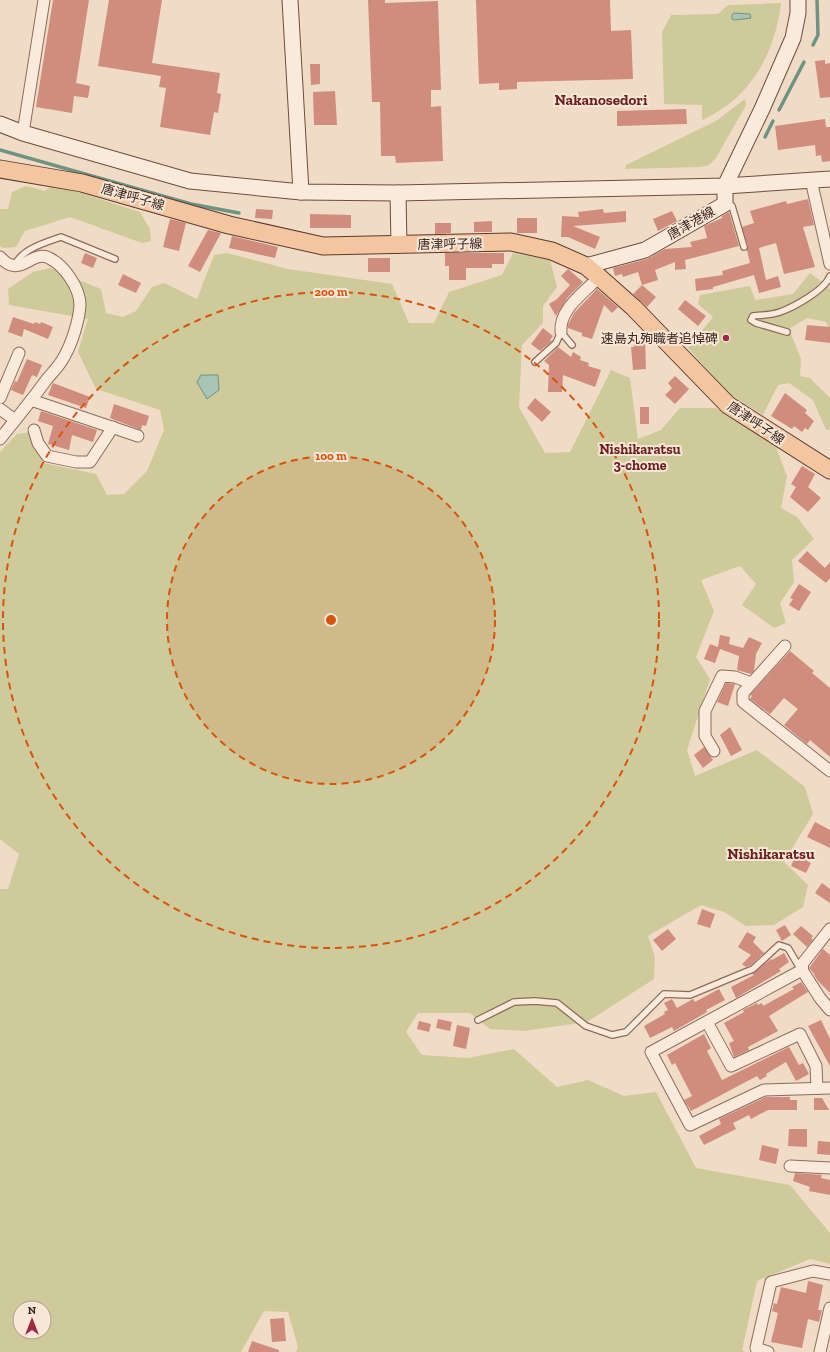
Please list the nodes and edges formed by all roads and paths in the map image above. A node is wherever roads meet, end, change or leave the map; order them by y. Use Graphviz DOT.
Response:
graph roads {
  1 [pos="44,0"];
  2 [pos="290,0"];
  3 [pos="798,0"];
  4 [pos="0,124"];
  5 [pos="23,133"];
  6 [pos="3,171"];
  7 [pos="830,179"];
  8 [pos="811,180"];
  9 [pos="725,186"];
  10 [pos="301,192"];
  11 [pos="398,193"];
  12 [pos="725,204"];
  13 [pos="399,245"];
  14 [pos="744,247"];
  15 [pos="0,257"];
  16 [pos="115,259"];
  17 [pos="830,264"];
  18 [pos="14,266"];
  19 [pos="586,266"];
  20 [pos="830,276"];
  21 [pos="599,277"];
  22 [pos="561,332"];
  23 [pos="787,332"];
  24 [pos="572,345"];
  25 [pos="19,353"];
  26 [pos="535,362"];
  27 [pos="0,398"];
  28 [pos="31,400"];
  29 [pos="0,409"];
  30 [pos="15,420"];
  31 [pos="113,427"];
  32 [pos="34,430"];
  33 [pos="138,436"];
  34 [pos="0,440"];
  35 [pos="830,470"];
  36 [pos="785,646"];
  37 [pos="751,683"];
  38 [pos="714,751"];
  39 [pos="830,771"];
  40 [pos="830,929"];
  41 [pos="802,970"];
  42 [pos="830,1010"];
  43 [pos="478,1020"];
  44 [pos="707,1022"];
  45 [pos="817,1088"];
  46 [pos="830,1088"];
  47 [pos="790,1166"];
  48 [pos="830,1168"];
  49 [pos="830,1274"];
  50 [pos="830,1308"];
  51 [pos="768,1352"];
  52 [pos="820,1352"];
  1 -- 5 [label="street"];
  2 -- 10 [label="street"];
  3 -- 9 [label="street"];
  4 -- 5 [label="street"];
  5 -- 10 [label="street"];
  6 -- 13 [label="main road, 唐津呼子線"];
  7 -- 8 [label="street"];
  8 -- 9 [label="street"];
  8 -- 17 [label="street"];
  9 -- 11 [label="street"];
  9 -- 12 [label="street, 唐津港線"];
  10 -- 11 [label="street"];
  11 -- 13 [label="street"];
  12 -- 14 [label="lane"];
  12 -- 19 [label="street, 唐津港線"];
  13 -- 19 [label="main road, 唐津呼子線"];
  15 -- 18 [label="street"];
  16 -- 18 [label="lane"];
  18 -- 28 [label="street"];
  19 -- 21 [label="main road, 唐津呼子線"];
  20 -- 23 [label="lane"];
  21 -- 22 [label="street"];
  21 -- 35 [label="main road, 唐津呼子線"];
  22 -- 24 [label="lane"];
  22 -- 26 [label="lane"];
  25 -- 27 [label="street"];
  28 -- 30 [label="street"];
  28 -- 31 [label="street"];
  29 -- 30 [label="street"];
  30 -- 34 [label="street"];
  31 -- 32 [label="street"];
  31 -- 33 [label="street"];
  36 -- 37 [label="street"];
  37 -- 38 [label="street"];
  37 -- 39 [label="street"];
  40 -- 41 [label="street"];
  41 -- 42 [label="street"];
  41 -- 43 [label="lane"];
  41 -- 44 [label="street"];
  44 -- 45 [label="street"];
  44 -- 45 [label="street"];
  45 -- 46 [label="street"];
  47 -- 48 [label="street"];
  49 -- 51 [label="street"];
  50 -- 52 [label="street"];
}
